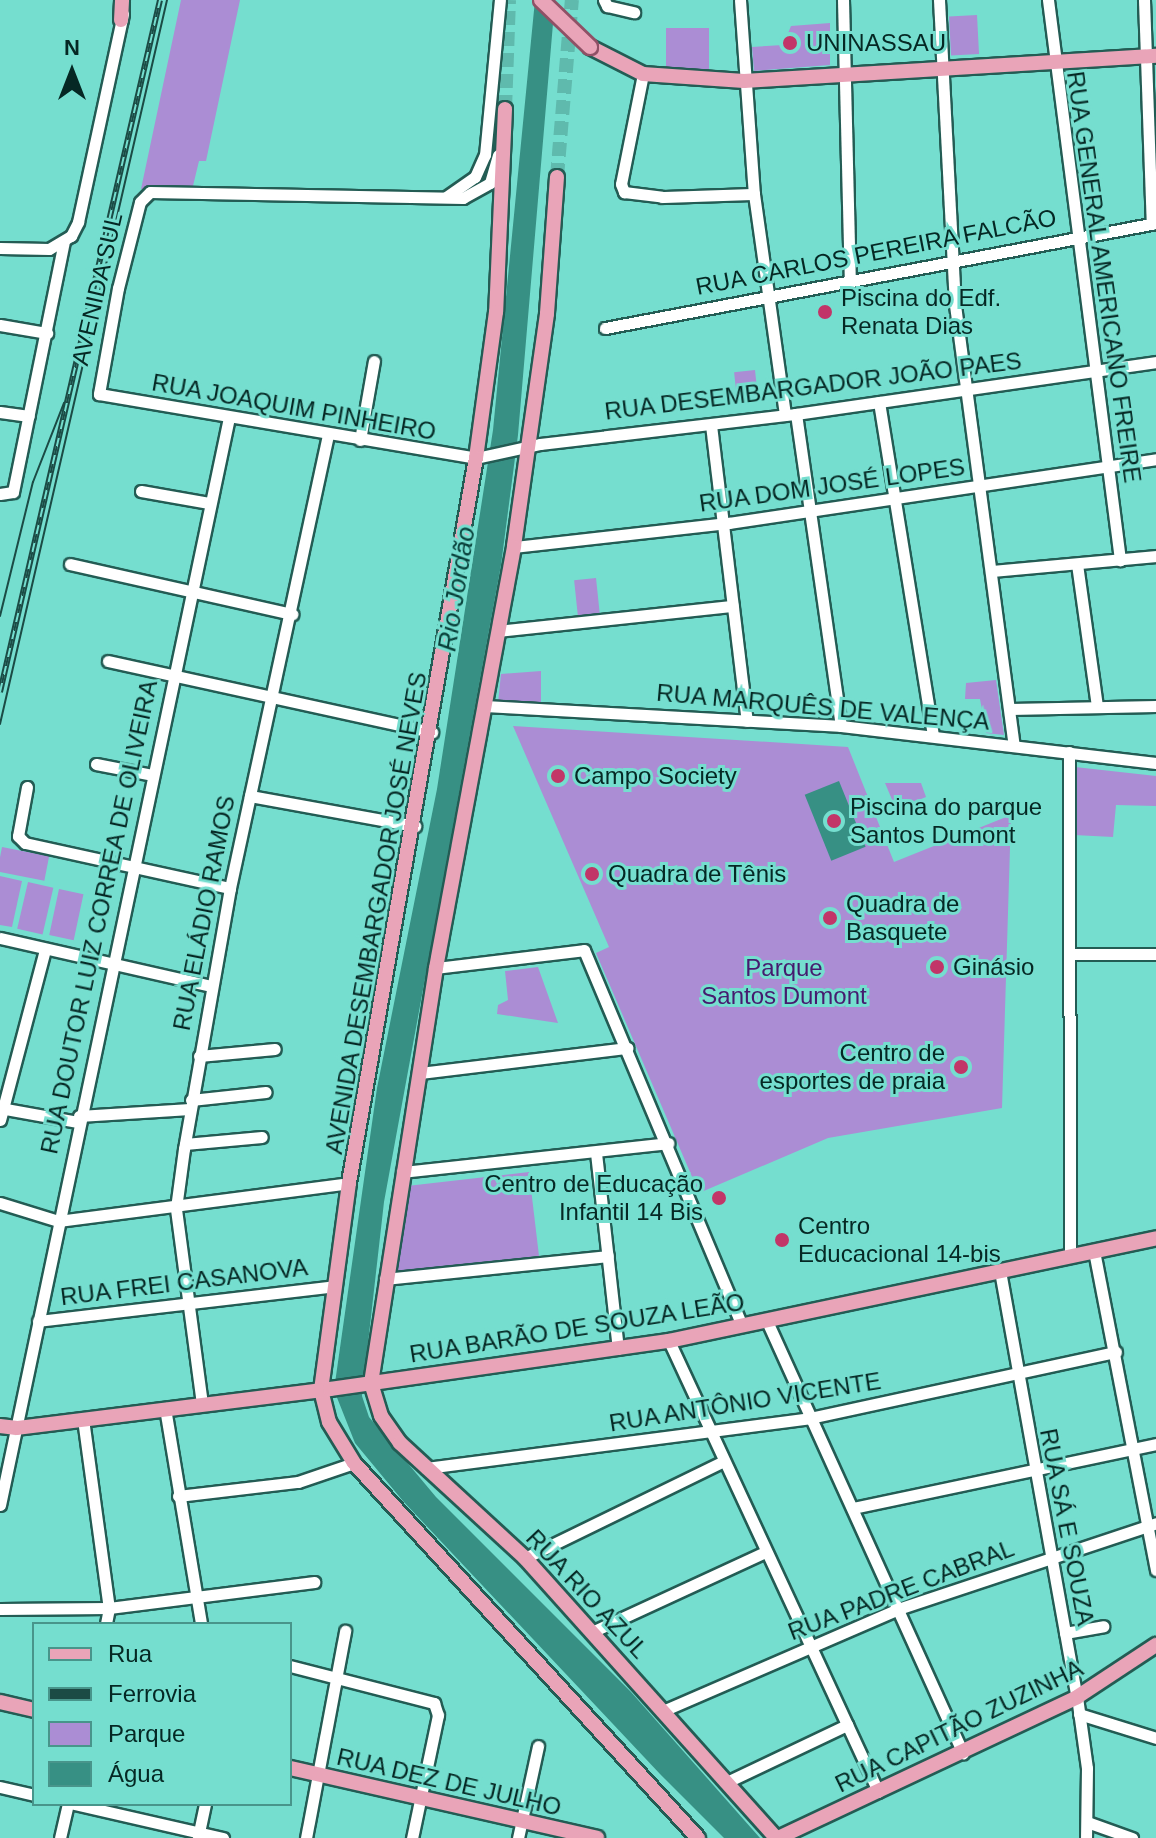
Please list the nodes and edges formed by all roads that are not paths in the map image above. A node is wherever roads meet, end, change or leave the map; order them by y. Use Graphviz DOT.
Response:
graph roads {
  1 [pos="125,0"];
  2 [pos="500,0"];
  3 [pos="541,0"];
  4 [pos="604,0"];
  5 [pos="740,0"];
  6 [pos="843,0"];
  7 [pos="939,0"];
  8 [pos="1048,0"];
  9 [pos="1144,0"];
  10 [pos="634,12"];
  11 [pos="121,20"];
  12 [pos="1152,56"];
  13 [pos="1053,61"];
  14 [pos="942,68"];
  15 [pos="643,74"];
  16 [pos="846,74"];
  17 [pos="744,81"];
  18 [pos="505,115"];
  19 [pos="557,177"];
  20 [pos="754,194"];
  21 [pos="444,198"];
  22 [pos="1154,223"];
  23 [pos="1077,237"];
  24 [pos="64,241"];
  25 [pos="0,248"];
  26 [pos="951,261"];
  27 [pos="850,280"];
  28 [pos="766,295"];
  29 [pos="0,325"];
  30 [pos="605,328"];
  31 [pos="47,333"];
  32 [pos="374,361"];
  33 [pos="1156,362"];
  34 [pos="1094,372"];
  35 [pos="966,389"];
  36 [pos="104,397"];
  37 [pos="879,402"];
  38 [pos="0,412"];
  39 [pos="790,415"];
  40 [pos="29,416"];
  41 [pos="229,417"];
  42 [pos="711,425"];
  43 [pos="328,436"];
  44 [pos="360,440"];
  45 [pos="526,446"];
  46 [pos="481,457"];
  47 [pos="1156,459"];
  48 [pos="1106,466"];
  49 [pos="979,487"];
  50 [pos="141,491"];
  51 [pos="6,493"];
  52 [pos="894,500"];
  53 [pos="209,503"];
  54 [pos="812,511"];
  55 [pos="722,524"];
  56 [pos="514,547"];
  57 [pos="1156,556"];
  58 [pos="1120,560"];
  59 [pos="70,564"];
  60 [pos="1077,564"];
  61 [pos="992,571"];
  62 [pos="190,588"];
  63 [pos="733,606"];
  64 [pos="292,614"];
  65 [pos="498,631"];
  66 [pos="108,661"];
  67 [pos="173,674"];
  68 [pos="273,699"];
  69 [pos="486,706"];
  70 [pos="1097,706"];
  71 [pos="1156,706"];
  72 [pos="1010,709"];
  73 [pos="747,721"];
  74 [pos="841,726"];
  75 [pos="432,732"];
  76 [pos="933,735"];
  77 [pos="1014,745"];
  78 [pos="1069,752"];
  79 [pos="1156,763"];
  80 [pos="96,764"];
  81 [pos="152,775"];
  82 [pos="27,787"];
  83 [pos="250,796"];
  84 [pos="415,826"];
  85 [pos="133,867"];
  86 [pos="230,888"];
  87 [pos="0,938"];
  88 [pos="45,950"];
  89 [pos="1069,954"];
  90 [pos="1156,954"];
  91 [pos="114,964"];
  92 [pos="436,968"];
  93 [pos="211,986"];
  94 [pos="628,1048"];
  95 [pos="275,1049"];
  96 [pos="199,1056"];
  97 [pos="420,1073"];
  98 [pos="266,1092"];
  99 [pos="190,1104"];
  100 [pos="1,1112"];
  101 [pos="79,1119"];
  102 [pos="262,1137"];
  103 [pos="668,1143"];
  104 [pos="185,1144"];
  105 [pos="596,1153"];
  106 [pos="402,1172"];
  107 [pos="349,1183"];
  108 [pos="0,1203"];
  109 [pos="176,1208"];
  110 [pos="58,1221"];
  111 [pos="1156,1238"];
  112 [pos="1094,1251"];
  113 [pos="608,1256"];
  114 [pos="1070,1256"];
  115 [pos="1000,1271"];
  116 [pos="385,1279"];
  117 [pos="335,1286"];
  118 [pos="189,1304"];
  119 [pos="766,1319"];
  120 [pos="38,1321"];
  121 [pos="742,1325"];
  122 [pos="669,1341"];
  123 [pos="618,1349"];
  124 [pos="1116,1352"];
  125 [pos="1017,1372"];
  126 [pos="368,1383"];
  127 [pos="326,1389"];
  128 [pos="202,1404"];
  129 [pos="165,1408"];
  130 [pos="810,1418"];
  131 [pos="83,1419"];
  132 [pos="0,1426"];
  133 [pos="17,1428"];
  134 [pos="712,1433"];
  135 [pos="1156,1444"];
  136 [pos="1133,1449"];
  137 [pos="724,1461"];
  138 [pos="354,1463"];
  139 [pos="426,1468"];
  140 [pos="1034,1471"];
  141 [pos="178,1496"];
  142 [pos="0,1505"];
  143 [pos="853,1508"];
  144 [pos="1152,1524"];
  145 [pos="765,1552"];
  146 [pos="1051,1557"];
  147 [pos="525,1558"];
  148 [pos="1156,1570"];
  149 [pos="314,1582"];
  150 [pos="196,1598"];
  151 [pos="109,1608"];
  152 [pos="0,1609"];
  153 [pos="898,1609"];
  154 [pos="106,1622"];
  155 [pos="201,1622"];
  156 [pos="1103,1626"];
  157 [pos="345,1631"];
  158 [pos="594,1631"];
  159 [pos="1065,1633"];
  160 [pos="1156,1645"];
  161 [pos="809,1646"];
  162 [pos="292,1666"];
  163 [pos="338,1675"];
  164 [pos="1077,1697"];
  165 [pos="0,1702"];
  166 [pos="32,1710"];
  167 [pos="665,1710"];
  168 [pos="1079,1714"];
  169 [pos="847,1725"];
  170 [pos="1156,1738"];
  171 [pos="538,1746"];
  172 [pos="963,1753"];
  173 [pos="292,1768"];
  174 [pos="319,1775"];
  175 [pos="729,1781"];
  176 [pos="0,1787"];
  177 [pos="878,1792"];
  178 [pos="32,1795"];
  179 [pos="420,1797"];
  180 [pos="68,1806"];
  181 [pos="82,1806"];
  182 [pos="205,1806"];
  183 [pos="521,1822"];
  184 [pos="1087,1822"];
  185 [pos="199,1835"];
  186 [pos="60,1838"];
  187 [pos="223,1838"];
  188 [pos="306,1838"];
  189 [pos="412,1838"];
  190 [pos="518,1838"];
  191 [pos="597,1838"];
  192 [pos="698,1838"];
  193 [pos="777,1838"];
  194 [pos="1086,1838"];
  195 [pos="1132,1838"];
  1 -- 11 [label="main road"];
  2 -- 21 [label="street"];
  3 -- 15 [label="main road, bridge"];
  4 -- 10 [label="street"];
  5 -- 17 [label="street"];
  6 -- 16 [label="street"];
  7 -- 14 [label="street"];
  8 -- 13 [label="street, RUA GENERAL AMERICANO FREIRE"];
  9 -- 12 [label="street"];
  11 -- 24 [label="street, AVENIDA SUL"];
  12 -- 13 [label="main road"];
  12 -- 22 [label="street"];
  13 -- 14 [label="main road"];
  13 -- 23 [label="street, RUA GENERAL AMERICANO FREIRE"];
  14 -- 16 [label="main road"];
  14 -- 26 [label="street"];
  15 -- 17 [label="main road"];
  15 -- 20 [label="street"];
  16 -- 17 [label="main road"];
  16 -- 27 [label="street"];
  17 -- 20 [label="street"];
  18 -- 21 [label="street"];
  18 -- 46 [label="main road, AVENIDA DESEMBARGADOR JOSÉ NEVES"];
  19 -- 45 [label="main road"];
  20 -- 28 [label="street"];
  21 -- 36 [label="street, AVENIDA SUL"];
  22 -- 23 [label="street, RUA CARLOS PEREIRA FALCÃO"];
  23 -- 26 [label="street, RUA CARLOS PEREIRA FALCÃO"];
  23 -- 34 [label="street, RUA GENERAL AMERICANO FREIRE"];
  24 -- 25 [label="street"];
  24 -- 31 [label="street, AVENIDA SUL"];
  26 -- 27 [label="street, RUA CARLOS PEREIRA FALCÃO"];
  26 -- 35 [label="street"];
  27 -- 28 [label="street, RUA CARLOS PEREIRA FALCÃO"];
  28 -- 30 [label="street, RUA CARLOS PEREIRA FALCÃO"];
  28 -- 39 [label="street"];
  29 -- 31 [label="street"];
  31 -- 40 [label="street, AVENIDA SUL"];
  32 -- 44 [label="street"];
  33 -- 34 [label="street, RUA DESEMBARGADOR JOÃO PAES"];
  34 -- 35 [label="street, RUA DESEMBARGADOR JOÃO PAES"];
  34 -- 48 [label="street, RUA GENERAL AMERICANO FREIRE"];
  35 -- 37 [label="street, RUA DESEMBARGADOR JOÃO PAES"];
  35 -- 49 [label="street"];
  36 -- 41 [label="street, RUA JOAQUIM PINHEIRO"];
  37 -- 39 [label="street, RUA DESEMBARGADOR JOÃO PAES"];
  37 -- 52 [label="street"];
  38 -- 40 [label="street"];
  39 -- 42 [label="street, RUA DESEMBARGADOR JOÃO PAES"];
  39 -- 54 [label="street"];
  40 -- 51 [label="street, AVENIDA SUL"];
  41 -- 43 [label="street, RUA JOAQUIM PINHEIRO"];
  41 -- 53 [label="street, RUA DOUTOR LUIZ CORREA DE OLIVEIRA"];
  42 -- 45 [label="street, RUA DESEMBARGADOR JOÃO PAES"];
  42 -- 55 [label="street"];
  43 -- 44 [label="street, RUA JOAQUIM PINHEIRO"];
  43 -- 64 [label="street, RUA ELÁDIO RAMOS"];
  44 -- 46 [label="street, RUA JOAQUIM PINHEIRO"];
  45 -- 46 [label="street, RUA DESEMBARGADOR JOÃO PAES"];
  45 -- 56 [label="main road"];
  46 -- 75 [label="main road, AVENIDA DESEMBARGADOR JOSÉ NEVES"];
  47 -- 48 [label="street, RUA DOM JOSÉ LOPES"];
  48 -- 49 [label="street, RUA DOM JOSÉ LOPES"];
  48 -- 58 [label="street, RUA GENERAL AMERICANO FREIRE"];
  49 -- 52 [label="street, RUA DOM JOSÉ LOPES"];
  49 -- 61 [label="street"];
  50 -- 53 [label="street"];
  52 -- 54 [label="street, RUA DOM JOSÉ LOPES"];
  52 -- 76 [label="street"];
  53 -- 62 [label="street, RUA DOUTOR LUIZ CORREA DE OLIVEIRA"];
  54 -- 55 [label="street, RUA DOM JOSÉ LOPES"];
  54 -- 74 [label="street"];
  55 -- 56 [label="street, RUA DOM JOSÉ LOPES"];
  55 -- 63 [label="street"];
  56 -- 65 [label="main road"];
  57 -- 58 [label="street"];
  58 -- 60 [label="street"];
  59 -- 62 [label="street"];
  60 -- 61 [label="street"];
  60 -- 70 [label="street"];
  61 -- 72 [label="street"];
  62 -- 64 [label="street"];
  62 -- 67 [label="street, RUA DOUTOR LUIZ CORREA DE OLIVEIRA"];
  63 -- 65 [label="street"];
  63 -- 73 [label="street"];
  64 -- 68 [label="street, RUA ELÁDIO RAMOS"];
  65 -- 69 [label="main road"];
  66 -- 67 [label="street"];
  67 -- 68 [label="street"];
  67 -- 81 [label="street, RUA DOUTOR LUIZ CORREA DE OLIVEIRA"];
  68 -- 75 [label="street"];
  68 -- 83 [label="street, RUA ELÁDIO RAMOS"];
  69 -- 73 [label="street, RUA MARQUÊS DE VALENÇA"];
  69 -- 92 [label="main road"];
  70 -- 71 [label="street"];
  70 -- 72 [label="street"];
  72 -- 77 [label="street"];
  73 -- 74 [label="street, RUA MARQUÊS DE VALENÇA"];
  74 -- 76 [label="street, RUA MARQUÊS DE VALENÇA"];
  75 -- 84 [label="main road, AVENIDA DESEMBARGADOR JOSÉ NEVES"];
  76 -- 77 [label="street, RUA MARQUÊS DE VALENÇA"];
  77 -- 78 [label="street, RUA MARQUÊS DE VALENÇA"];
  78 -- 79 [label="street, RUA MARQUÊS DE VALENÇA"];
  78 -- 89 [label="street"];
  80 -- 81 [label="street"];
  81 -- 85 [label="street, RUA DOUTOR LUIZ CORREA DE OLIVEIRA"];
  82 -- 85 [label="street"];
  83 -- 84 [label="street"];
  83 -- 86 [label="street, RUA ELÁDIO RAMOS"];
  84 -- 107 [label="main road, AVENIDA DESEMBARGADOR JOSÉ NEVES"];
  85 -- 86 [label="street"];
  85 -- 91 [label="street, RUA DOUTOR LUIZ CORREA DE OLIVEIRA"];
  86 -- 93 [label="street, RUA ELÁDIO RAMOS"];
  87 -- 88 [label="street"];
  88 -- 91 [label="street"];
  88 -- 100 [label="street"];
  89 -- 90 [label="street"];
  89 -- 114 [label="street"];
  91 -- 93 [label="street"];
  91 -- 101 [label="street, RUA DOUTOR LUIZ CORREA DE OLIVEIRA"];
  92 -- 94 [label="street"];
  92 -- 97 [label="main road"];
  93 -- 96 [label="street, RUA ELÁDIO RAMOS"];
  94 -- 97 [label="street"];
  94 -- 103 [label="street"];
  95 -- 96 [label="street"];
  96 -- 99 [label="street, RUA ELÁDIO RAMOS"];
  97 -- 106 [label="main road"];
  98 -- 99 [label="street"];
  99 -- 101 [label="street"];
  99 -- 104 [label="street, RUA ELÁDIO RAMOS"];
  100 -- 101 [label="street"];
  101 -- 110 [label="street, RUA DOUTOR LUIZ CORREA DE OLIVEIRA"];
  102 -- 104 [label="street"];
  103 -- 105 [label="street"];
  103 -- 121 [label="street"];
  104 -- 109 [label="street, RUA ELÁDIO RAMOS"];
  105 -- 106 [label="street"];
  105 -- 113 [label="street"];
  106 -- 116 [label="main road"];
  107 -- 109 [label="street"];
  107 -- 117 [label="main road, AVENIDA DESEMBARGADOR JOSÉ NEVES"];
  108 -- 110 [label="street"];
  109 -- 110 [label="street"];
  109 -- 118 [label="street, RUA ELÁDIO RAMOS"];
  110 -- 120 [label="street, RUA DOUTOR LUIZ CORREA DE OLIVEIRA"];
  111 -- 112 [label="main road, RUA BARÃO DE SOUZA LEÃO"];
  112 -- 114 [label="main road, RUA BARÃO DE SOUZA LEÃO"];
  112 -- 124 [label="street"];
  113 -- 116 [label="street"];
  113 -- 123 [label="street"];
  114 -- 115 [label="main road, RUA BARÃO DE SOUZA LEÃO"];
  115 -- 119 [label="main road, RUA BARÃO DE SOUZA LEÃO"];
  115 -- 125 [label="street, RUA SÁ E SOUZA"];
  116 -- 126 [label="main road"];
  117 -- 118 [label="street, RUA FREI CASANOVA"];
  117 -- 127 [label="main road, AVENIDA DESEMBARGADOR JOSÉ NEVES"];
  118 -- 120 [label="street, RUA FREI CASANOVA"];
  118 -- 128 [label="street, RUA ELÁDIO RAMOS"];
  119 -- 121 [label="main road, RUA BARÃO DE SOUZA LEÃO"];
  119 -- 130 [label="street"];
  120 -- 133 [label="street, RUA DOUTOR LUIZ CORREA DE OLIVEIRA"];
  121 -- 122 [label="main road, RUA BARÃO DE SOUZA LEÃO"];
  122 -- 123 [label="main road, RUA BARÃO DE SOUZA LEÃO"];
  122 -- 134 [label="street"];
  123 -- 126 [label="main road, RUA BARÃO DE SOUZA LEÃO"];
  124 -- 125 [label="street, RUA ANTÔNIO VICENTE"];
  124 -- 136 [label="street"];
  125 -- 130 [label="street, RUA ANTÔNIO VICENTE"];
  125 -- 140 [label="street, RUA SÁ E SOUZA"];
  126 -- 127 [label="main road, RUA BARÃO DE SOUZA LEÃO"];
  126 -- 139 [label="main road, RUA RIO AZUL"];
  127 -- 128 [label="main road, RUA BARÃO DE SOUZA LEÃO"];
  127 -- 138 [label="main road"];
  128 -- 129 [label="main road, RUA BARÃO DE SOUZA LEÃO"];
  129 -- 131 [label="main road, RUA BARÃO DE SOUZA LEÃO"];
  129 -- 141 [label="street"];
  130 -- 134 [label="street, RUA ANTÔNIO VICENTE"];
  130 -- 143 [label="street"];
  131 -- 133 [label="main road, RUA BARÃO DE SOUZA LEÃO"];
  131 -- 151 [label="street"];
  132 -- 133 [label="main road, RUA BARÃO DE SOUZA LEÃO"];
  133 -- 142 [label="street, RUA DOUTOR LUIZ CORREA DE OLIVEIRA"];
  134 -- 137 [label="street"];
  134 -- 139 [label="street, RUA ANTÔNIO VICENTE"];
  135 -- 136 [label="street"];
  136 -- 140 [label="street"];
  136 -- 144 [label="street"];
  137 -- 145 [label="street"];
  137 -- 147 [label="street"];
  138 -- 141 [label="street"];
  138 -- 192 [label="main road"];
  139 -- 147 [label="main road, RUA RIO AZUL"];
  140 -- 143 [label="street"];
  140 -- 146 [label="street, RUA SÁ E SOUZA"];
  141 -- 150 [label="street"];
  143 -- 153 [label="street"];
  144 -- 146 [label="street, RUA PADRE CABRAL"];
  144 -- 148 [label="street"];
  145 -- 158 [label="street"];
  145 -- 161 [label="street"];
  146 -- 153 [label="street, RUA PADRE CABRAL"];
  146 -- 159 [label="street, RUA SÁ E SOUZA"];
  147 -- 158 [label="main road, RUA RIO AZUL"];
  149 -- 150 [label="street"];
  150 -- 151 [label="street"];
  150 -- 155 [label="street"];
  151 -- 152 [label="street"];
  151 -- 154 [label="street"];
  153 -- 161 [label="street, RUA PADRE CABRAL"];
  153 -- 172 [label="street"];
  156 -- 159 [label="street"];
  157 -- 163 [label="street"];
  158 -- 167 [label="main road, RUA RIO AZUL"];
  159 -- 164 [label="street, RUA SÁ E SOUZA"];
  160 -- 164 [label="main road, RUA CAPITÃO ZUZINHA"];
  161 -- 167 [label="street, RUA PADRE CABRAL"];
  161 -- 169 [label="street"];
  162 -- 163 [label="street"];
  163 -- 174 [label="street"];
  163 -- 179 [label="street"];
  164 -- 168 [label="street, RUA SÁ E SOUZA"];
  164 -- 172 [label="main road, RUA CAPITÃO ZUZINHA"];
  165 -- 166 [label="main road"];
  167 -- 175 [label="main road, RUA RIO AZUL"];
  168 -- 170 [label="street"];
  168 -- 184 [label="street, RUA SÁ E SOUZA"];
  169 -- 175 [label="street"];
  169 -- 177 [label="street"];
  171 -- 183 [label="street"];
  172 -- 177 [label="main road, RUA CAPITÃO ZUZINHA"];
  173 -- 174 [label="main road, RUA DEZ DE JULHO"];
  174 -- 179 [label="main road, RUA DEZ DE JULHO"];
  174 -- 188 [label="street"];
  175 -- 193 [label="main road, RUA RIO AZUL"];
  176 -- 178 [label="street"];
  177 -- 193 [label="main road, RUA CAPITÃO ZUZINHA"];
  179 -- 183 [label="main road, RUA DEZ DE JULHO"];
  179 -- 189 [label="street"];
  180 -- 186 [label="street"];
  181 -- 185 [label="street"];
  182 -- 185 [label="street"];
  183 -- 190 [label="street"];
  183 -- 191 [label="main road, RUA DEZ DE JULHO"];
  184 -- 194 [label="street, RUA SÁ E SOUZA"];
  184 -- 195 [label="street"];
  185 -- 187 [label="street"];
}
